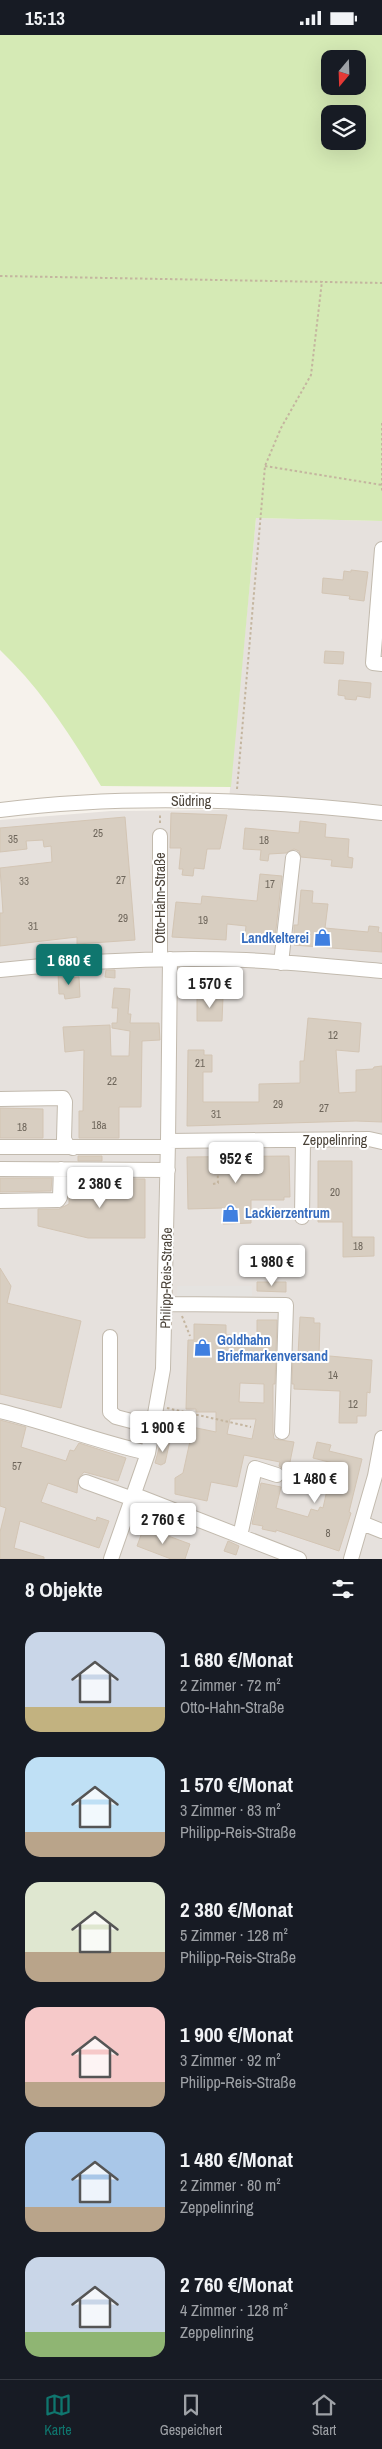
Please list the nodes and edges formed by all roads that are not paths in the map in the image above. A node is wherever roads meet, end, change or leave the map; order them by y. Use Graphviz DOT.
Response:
graph roads {
  1 [pos="382,549"];
  2 [pos="382,664"];
  3 [pos="0,810"];
  4 [pos="382,813"];
  5 [pos="160,836"];
  6 [pos="293,857"];
  7 [pos="165,959"];
  8 [pos="281,963"];
  9 [pos="0,970"];
  10 [pos="382,971"];
  11 [pos="0,1099"];
  12 [pos="302,1140"];
  13 [pos="382,1142"];
  14 [pos="168,1144"];
  15 [pos="0,1147"];
  16 [pos="73,1148"];
  17 [pos="0,1169"];
  18 [pos="61,1169"];
  19 [pos="168,1170"];
  20 [pos="0,1201"];
  21 [pos="302,1217"];
  22 [pos="165,1303"];
  23 [pos="110,1337"];
  24 [pos="0,1411"];
  25 [pos="154,1427"];
  26 [pos="282,1432"];
  27 [pos="382,1438"];
  28 [pos="148,1453"];
  29 [pos="277,1475"];
  30 [pos="86,1482"];
  31 [pos="134,1497"];
  32 [pos="362,1523"];
  33 [pos="382,1531"];
  34 [pos="240,1536"];
  35 [pos="112,1559"];
  36 [pos="299,1559"];
  37 [pos="351,1559"];
  1 -- 2 [label="street"];
  3 -- 4 [label="street, Südring"];
  5 -- 7 [label="street, Otto-Hahn-Straße"];
  6 -- 8 [label="street"];
  7 -- 8 [label="street, Otto-Hahn-Straße"];
  7 -- 9 [label="street, Otto-Hahn-Straße"];
  7 -- 14 [label="street, Philipp-Reis-Straße"];
  8 -- 10 [label="street, Otto-Hahn-Straße"];
  11 -- 16 [label="street"];
  12 -- 13 [label="street, Zeppelinring"];
  12 -- 14 [label="street, Zeppelinring"];
  12 -- 21 [label="street"];
  14 -- 16 [label="street, Zeppelinring"];
  14 -- 19 [label="street, Philipp-Reis-Straße"];
  15 -- 16 [label="street, Zeppelinring"];
  17 -- 18 [label="street"];
  18 -- 19 [label="street"];
  18 -- 20 [label="street"];
  19 -- 22 [label="street, Philipp-Reis-Straße"];
  22 -- 25 [label="street, Philipp-Reis-Straße"];
  22 -- 26 [label="street"];
  23 -- 25 [label="street"];
  24 -- 28 [label="street"];
  25 -- 28 [label="street, Philipp-Reis-Straße"];
  27 -- 32 [label="street"];
  28 -- 31 [label="street, Philipp-Reis-Straße"];
  29 -- 34 [label="street"];
  30 -- 31 [label="street"];
  31 -- 34 [label="street"];
  31 -- 35 [label="street, Philipp-Reis-Straße"];
  32 -- 33 [label="street"];
  32 -- 37 [label="street"];
  34 -- 36 [label="street"];
}
